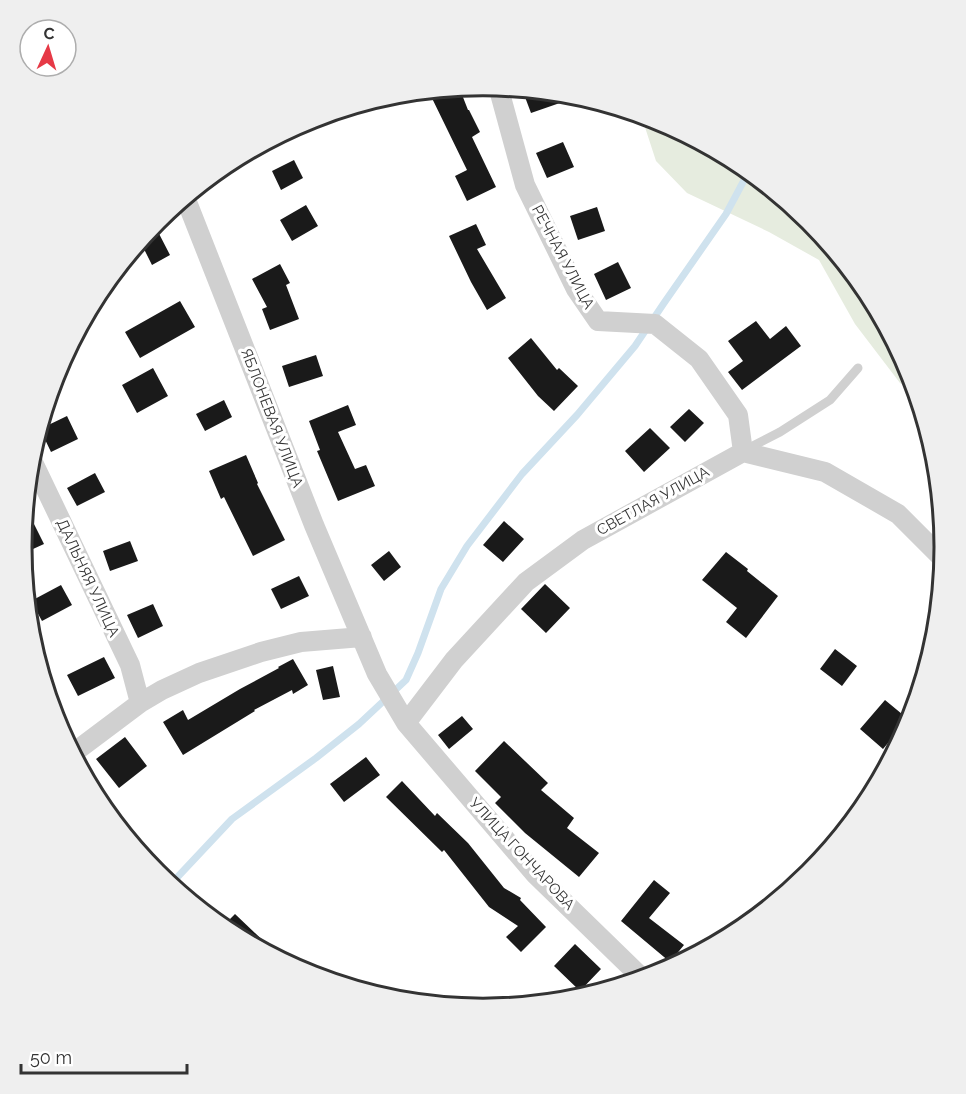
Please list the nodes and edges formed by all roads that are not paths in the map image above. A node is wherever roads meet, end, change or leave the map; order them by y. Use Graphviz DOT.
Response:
graph roads {
  1 [pos="501,96"];
  2 [pos="189,205"];
  3 [pos="858,368"];
  4 [pos="743,452"];
  5 [pos="38,472"];
  6 [pos="934,550"];
  7 [pos="362,637"];
  8 [pos="377,674"];
  9 [pos="140,703"];
  10 [pos="406,723"];
  11 [pos="79,749"];
  12 [pos="636,972"];
  1 -- 4 [label="street, РЕЧНАЯ УЛИЦА"];
  2 -- 7 [label="street, ЯБЛОНЕВАЯ УЛИЦА"];
  3 -- 4 [label="lane"];
  4 -- 6 [label="street"];
  4 -- 10 [label="street, СВЕТЛАЯ УЛИЦА"];
  5 -- 9 [label="street, ДАЛЬНЯЯ УЛИЦА"];
  7 -- 8 [label="street, ЯБЛОНЕВАЯ УЛИЦА"];
  7 -- 9 [label="street"];
  8 -- 10 [label="street, УЛИЦА ГОНЧАРОВА"];
  9 -- 11 [label="street"];
  10 -- 12 [label="street, УЛИЦА ГОНЧАРОВА"];
}
